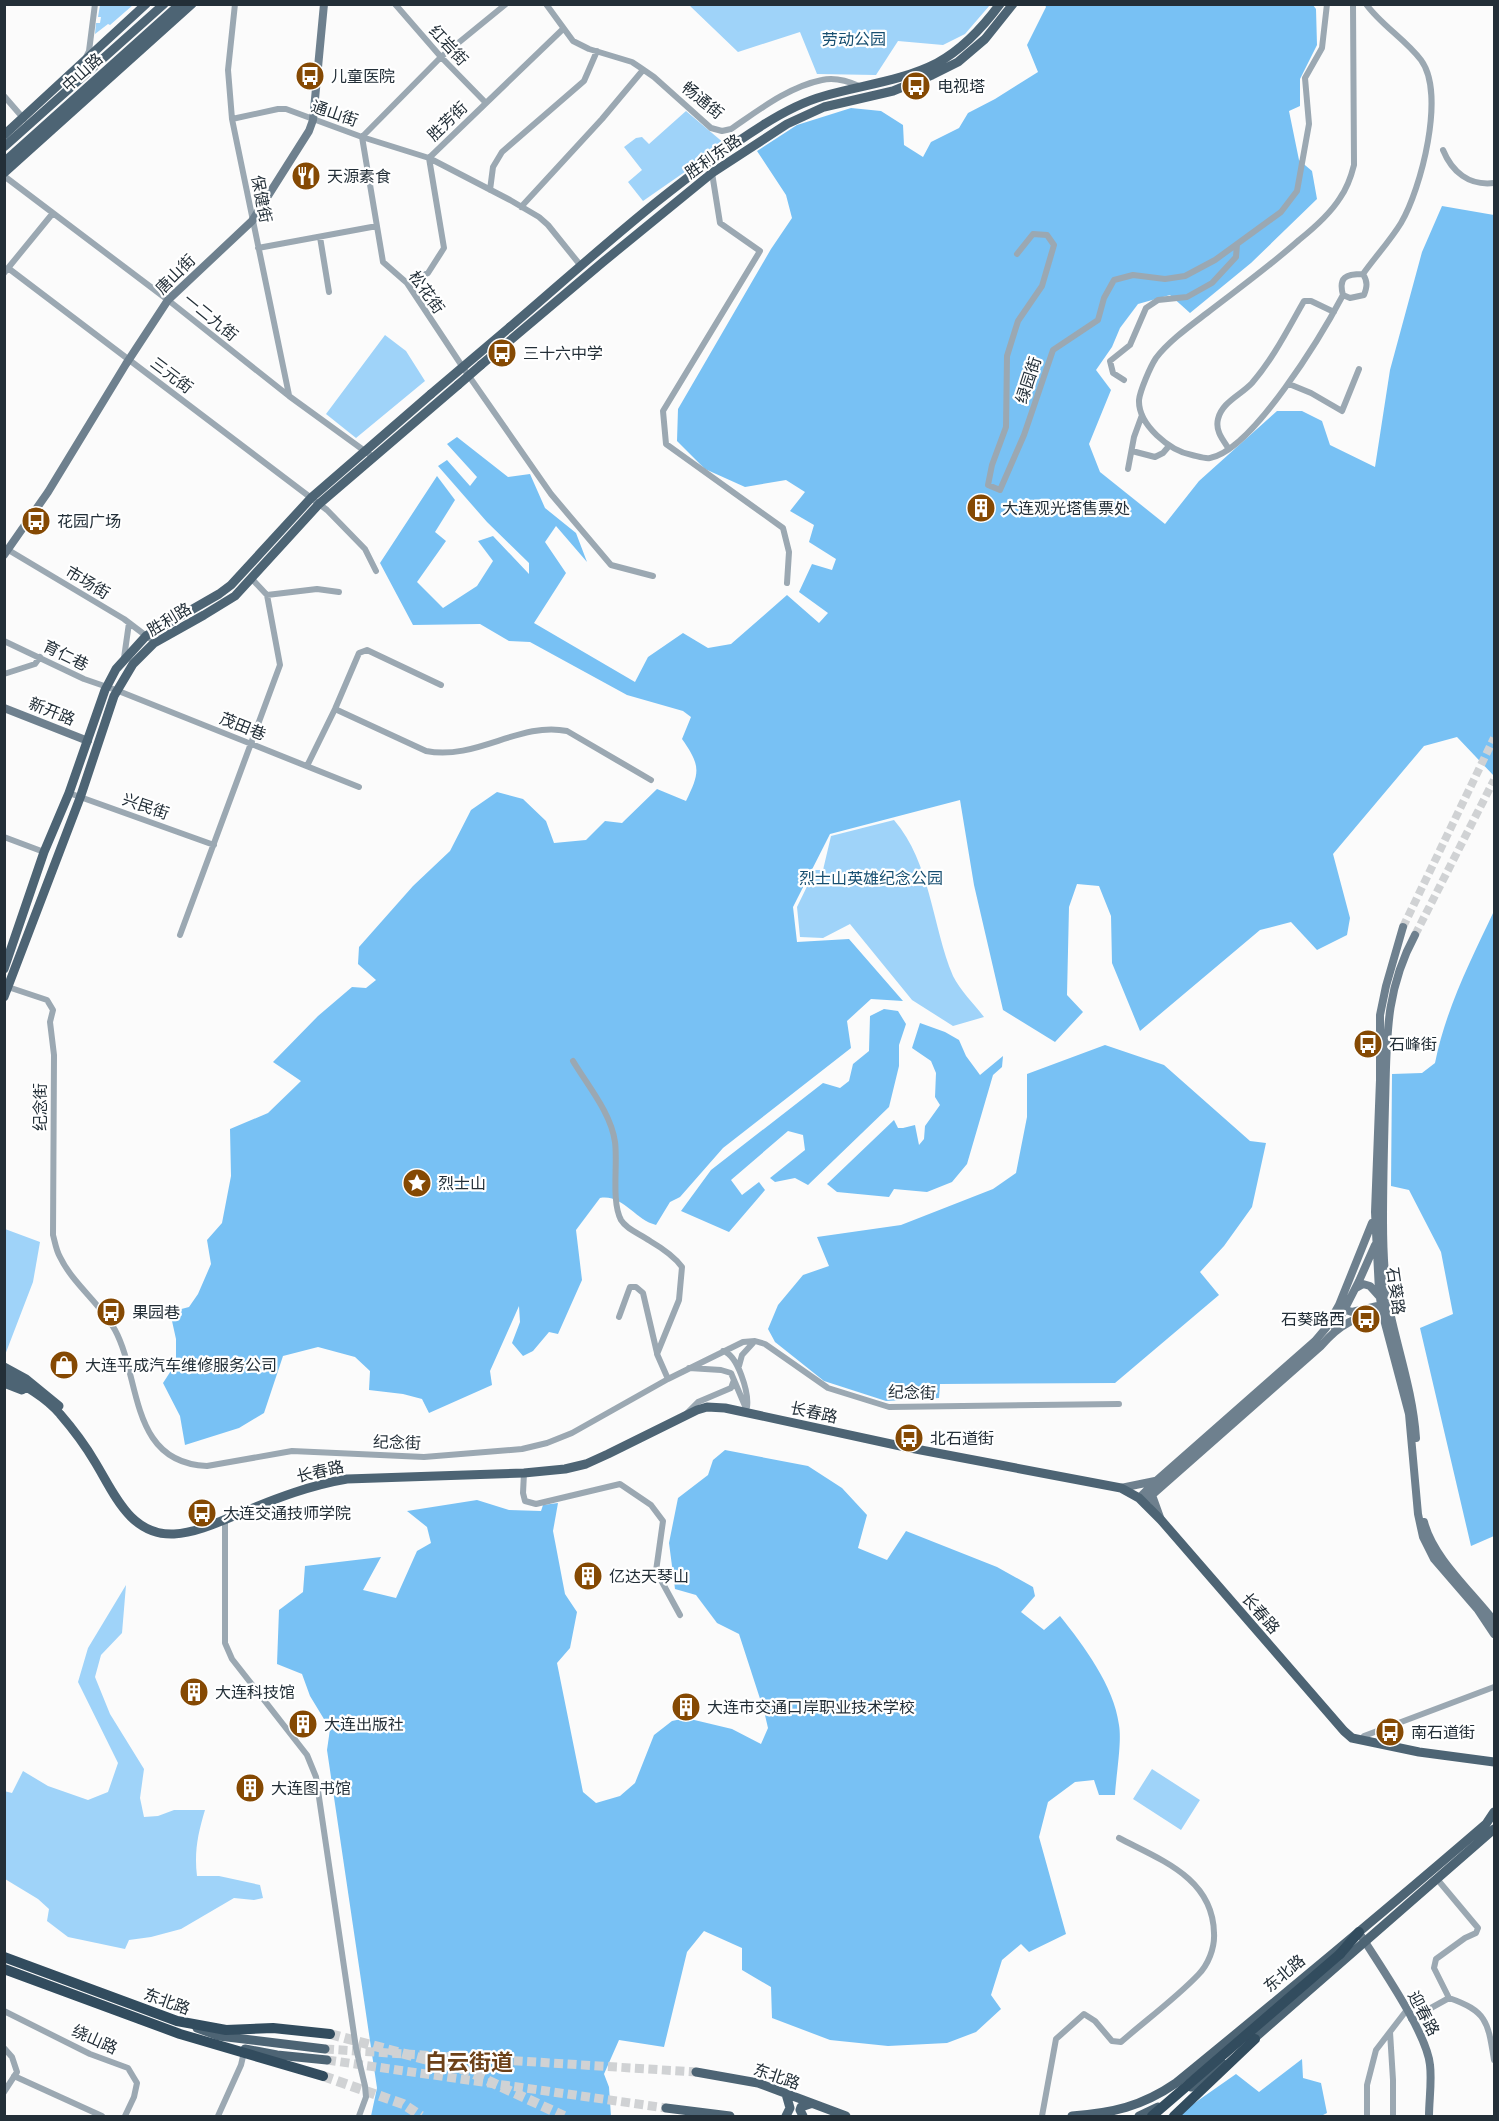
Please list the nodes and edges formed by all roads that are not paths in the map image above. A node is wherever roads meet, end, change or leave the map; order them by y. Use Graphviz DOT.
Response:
graph roads {
  1 [pos="95,4"];
  2 [pos="146,4"];
  3 [pos="164,4"];
  4 [pos="180,4"];
  5 [pos="192,4"];
  6 [pos="235,4"];
  7 [pos="324,4"];
  8 [pos="394,4"];
  9 [pos="506,4"];
  10 [pos="546,4"];
  11 [pos="1000,4"];
  12 [pos="1012,4"];
  13 [pos="1327,4"];
  14 [pos="1353,4"];
  15 [pos="1366,4"];
  16 [pos="563,29"];
  17 [pos="597,51"];
  18 [pos="441,57"];
  19 [pos="84,60"];
  20 [pos="643,70"];
  21 [pos="860,87"];
  22 [pos="4,96"];
  23 [pos="486,103"];
  24 [pos="232,119"];
  25 [pos="313,120"];
  26 [pos="26,121"];
  27 [pos="4,135"];
  28 [pos="362,137"];
  29 [pos="4,147"];
  30 [pos="1443,150"];
  31 [pos="429,158"];
  32 [pos="4,162"];
  33 [pos="712,173"];
  34 [pos="4,174"];
  35 [pos="1494,183"];
  36 [pos="490,190"];
  37 [pos="521,207"];
  38 [pos="53,213"];
  39 [pos="252,221"];
  40 [pos="377,226"];
  41 [pos="320,237"];
  42 [pos="1237,243"];
  43 [pos="258,248"];
  44 [pos="1017,254"];
  45 [pos="581,266"];
  46 [pos="6,270"];
  47 [pos="1363,274"];
  48 [pos="407,284"];
  49 [pos="329,292"];
  50 [pos="1343,295"];
  51 [pos="168,300"];
  52 [pos="1334,312"];
  53 [pos="129,359"];
  54 [pos="1359,369"];
  55 [pos="1124,380"];
  56 [pos="1289,384"];
  57 [pos="459,385"];
  58 [pos="289,396"];
  59 [pos="1142,415"];
  60 [pos="1169,446"];
  61 [pos="1229,448"];
  62 [pos="364,451"];
  63 [pos="1132,451"];
  64 [pos="373,457"];
  65 [pos="1128,469"];
  66 [pos="311,498"];
  67 [pos="319,504"];
  68 [pos="6,551"];
  69 [pos="376,571"];
  70 [pos="653,576"];
  71 [pos="251,578"];
  72 [pos="787,583"];
  73 [pos="339,592"];
  74 [pos="267,595"];
  75 [pos="129,623"];
  76 [pos="146,636"];
  77 [pos="4,641"];
  78 [pos="154,643"];
  79 [pos="40,657"];
  80 [pos="124,659"];
  81 [pos="4,674"];
  82 [pos="441,686"];
  83 [pos="112,688"];
  84 [pos="4,708"];
  85 [pos="335,709"];
  86 [pos="88,741"];
  87 [pos="251,744"];
  88 [pos="307,766"];
  89 [pos="651,780"];
  90 [pos="359,788"];
  91 [pos="69,794"];
  92 [pos="80,798"];
  93 [pos="4,837"];
  94 [pos="214,845"];
  95 [pos="44,852"];
  96 [pos="1403,927"];
  97 [pos="180,935"];
  98 [pos="1415,935"];
  99 [pos="4,969"];
  100 [pos="6,986"];
  101 [pos="4,997"];
  102 [pos="573,1061"];
  103 [pos="1375,1212"];
  104 [pos="1383,1220"];
  105 [pos="1376,1242"];
  106 [pos="1355,1289"];
  107 [pos="1384,1305"];
  108 [pos="1346,1308"];
  109 [pos="619,1317"];
  110 [pos="1332,1333"];
  111 [pos="755,1341"];
  112 [pos="723,1351"];
  113 [pos="657,1354"];
  114 [pos="4,1367"];
  115 [pos="689,1368"];
  116 [pos="738,1370"];
  117 [pos="4,1376"];
  118 [pos="668,1379"];
  119 [pos="734,1379"];
  120 [pos="4,1383"];
  121 [pos="1119,1404"];
  122 [pos="747,1410"];
  123 [pos="685,1415"];
  124 [pos="80,1440"];
  125 [pos="524,1473"];
  126 [pos="1156,1480"];
  127 [pos="1121,1488"];
  128 [pos="1152,1495"];
  129 [pos="1142,1501"];
  130 [pos="225,1519"];
  131 [pos="1161,1520"];
  132 [pos="680,1615"];
  133 [pos="1494,1622"];
  134 [pos="1494,1634"];
  135 [pos="1494,1687"];
  136 [pos="1364,1736"];
  137 [pos="1494,1762"];
  138 [pos="1494,1812"];
  139 [pos="1494,1829"];
  140 [pos="1119,1838"];
  141 [pos="1437,1879"];
  142 [pos="1359,1932"];
  143 [pos="1365,1942"];
  144 [pos="4,1957"];
  145 [pos="4,1969"];
  146 [pos="1449,1998"];
  147 [pos="4,2011"];
  148 [pos="1409,2015"];
  149 [pos="177,2021"];
  150 [pos="1390,2031"];
  151 [pos="330,2034"];
  152 [pos="1255,2039"];
  153 [pos="216,2044"];
  154 [pos="4,2048"];
  155 [pos="325,2049"];
  156 [pos="244,2052"];
  157 [pos="327,2060"];
  158 [pos="1494,2060"];
  159 [pos="696,2072"];
  160 [pos="14,2076"];
  161 [pos="323,2076"];
  162 [pos="4,2092"];
  163 [pos="786,2094"];
  164 [pos="810,2104"];
  165 [pos="666,2108"];
  166 [pos="102,2116"];
  167 [pos="125,2116"];
  168 [pos="218,2116"];
  169 [pos="359,2116"];
  170 [pos="729,2116"];
  171 [pos="786,2116"];
  172 [pos="803,2116"];
  173 [pos="846,2116"];
  174 [pos="1042,2116"];
  175 [pos="1072,2116"];
  176 [pos="1139,2116"];
  177 [pos="1152,2116"];
  178 [pos="1174,2116"];
  179 [pos="1367,2116"];
  180 [pos="1393,2116"];
  181 [pos="1428,2116"];
  1 -- 19 [label="street"];
  2 -- 19 [label="main road"];
  3 -- 26 [label="main road, 中山路"];
  4 -- 32 [label="main road, 中山路"];
  5 -- 34 [label="main road"];
  6 -- 24 [label="street, 保健街"];
  7 -- 25 [label="main road, 唐山街"];
  8 -- 18 [label="street, 红岩街"];
  9 -- 18 [label="street"];
  10 -- 16 [label="street, 畅通街"];
  11 -- 21 [label="main road, 胜利路"];
  12 -- 33 [label="main road, 胜利东路"];
  13 -- 42 [label="street, 绿园街"];
  14 -- 59 [label="street"];
  15 -- 47 [label="street"];
  16 -- 17 [label="street, 畅通街"];
  16 -- 23 [label="street, 胜芳街"];
  17 -- 20 [label="street, 畅通街"];
  17 -- 36 [label="street"];
  18 -- 23 [label="street, 红岩街"];
  18 -- 28 [label="street"];
  19 -- 26 [label="main road"];
  20 -- 21 [label="street, 畅通街"];
  20 -- 37 [label="street"];
  21 -- 45 [label="main road, 胜利路"];
  22 -- 26 [label="street"];
  23 -- 31 [label="street, 胜芳街"];
  24 -- 25 [label="street, 通山街"];
  24 -- 39 [label="street, 保健街"];
  25 -- 28 [label="street, 通山街"];
  25 -- 39 [label="main road, 唐山街"];
  26 -- 27 [label="main road"];
  26 -- 29 [label="main road, 中山路"];
  28 -- 31 [label="street, 通山街"];
  28 -- 40 [label="street, 松花街"];
  30 -- 35 [label="street"];
  31 -- 36 [label="street, 通山街"];
  31 -- 48 [label="street, 胜芳街"];
  33 -- 57 [label="main road, 胜利东路, bridge"];
  33 -- 72 [label="street"];
  34 -- 38 [label="street, 一二九街"];
  36 -- 37 [label="street, 通山街"];
  37 -- 45 [label="street, 通山街"];
  38 -- 46 [label="street"];
  38 -- 51 [label="street, 一二九街"];
  39 -- 43 [label="street, 保健街"];
  39 -- 51 [label="main road, 唐山街"];
  40 -- 41 [label="street"];
  40 -- 48 [label="street, 松花街"];
  41 -- 43 [label="street"];
  41 -- 49 [label="street"];
  42 -- 44 [label="street, 绿园街"];
  42 -- 55 [label="street"];
  43 -- 58 [label="street, 保健街"];
  45 -- 62 [label="main road, 胜利路, bridge"];
  46 -- 53 [label="street, 三元街"];
  47 -- 50 [label="street"];
  47 -- 50 [label="street"];
  48 -- 70 [label="street, 松花街"];
  50 -- 52 [label="street"];
  51 -- 53 [label="main road, 唐山街"];
  51 -- 58 [label="street, 一二九街"];
  52 -- 56 [label="street"];
  52 -- 61 [label="street"];
  53 -- 66 [label="street, 三元街"];
  53 -- 68 [label="main road, 唐山街"];
  54 -- 56 [label="street"];
  56 -- 61 [label="street"];
  57 -- 64 [label="main road, 胜利路"];
  58 -- 62 [label="street, 一二九街"];
  59 -- 60 [label="street"];
  59 -- 63 [label="street"];
  60 -- 61 [label="street"];
  60 -- 63 [label="street"];
  62 -- 64 [label="street, 一二九街"];
  62 -- 66 [label="main road, 胜利路"];
  63 -- 65 [label="street"];
  64 -- 67 [label="main road, 胜利路"];
  66 -- 67 [label="street, 三元街"];
  66 -- 76 [label="main road, 胜利路"];
  67 -- 69 [label="street, 三元街"];
  67 -- 71 [label="main road, 胜利路"];
  68 -- 75 [label="street, 市场街"];
  71 -- 74 [label="street"];
  71 -- 78 [label="main road, 胜利路"];
  73 -- 74 [label="street"];
  74 -- 87 [label="street"];
  75 -- 76 [label="street, 市场街"];
  75 -- 80 [label="street"];
  76 -- 78 [label="street, 市场街"];
  76 -- 80 [label="main road, 胜利路"];
  77 -- 79 [label="street, 育仁巷"];
  78 -- 83 [label="main road, 胜利路"];
  79 -- 81 [label="street"];
  79 -- 83 [label="street, 育仁巷"];
  80 -- 83 [label="main road, 胜利路"];
  82 -- 85 [label="street"];
  83 -- 86 [label="main road, 胜利路"];
  83 -- 87 [label="street, 茂田巷"];
  83 -- 92 [label="main road, 胜利路"];
  84 -- 86 [label="main road, 新开路"];
  85 -- 88 [label="street"];
  85 -- 89 [label="street"];
  86 -- 91 [label="main road, 胜利路"];
  87 -- 88 [label="street, 茂田巷"];
  87 -- 94 [label="street"];
  88 -- 90 [label="street, 茂田巷"];
  91 -- 92 [label="street, 兴民街"];
  91 -- 95 [label="main road, 胜利路"];
  92 -- 94 [label="street, 兴民街"];
  92 -- 100 [label="main road, 胜利路"];
  93 -- 95 [label="street"];
  94 -- 97 [label="street"];
  95 -- 99 [label="main road, 胜利路"];
  96 -- 103 [label="main road, 石葵路"];
  98 -- 104 [label="main road, 石葵路"];
  100 -- 101 [label="main road, 胜利路"];
  100 -- 118 [label="street, 纪念街"];
  102 -- 113 [label="street"];
  103 -- 105 [label="main road, 石葵路"];
  103 -- 126 [label="main road"];
  104 -- 105 [label="main road"];
  104 -- 107 [label="main road, 石葵路"];
  105 -- 106 [label="main road"];
  105 -- 107 [label="main road, 石葵路"];
  106 -- 107 [label="main road"];
  106 -- 108 [label="main road"];
  107 -- 108 [label="main road"];
  107 -- 110 [label="main road"];
  107 -- 133 [label="main road, 石葵路"];
  107 -- 134 [label="main road, 石葵路"];
  108 -- 110 [label="main road"];
  109 -- 113 [label="street"];
  110 -- 128 [label="main road"];
  111 -- 112 [label="street, 纪念街"];
  111 -- 116 [label="street"];
  111 -- 121 [label="street, 纪念街"];
  112 -- 115 [label="street, 纪念街"];
  112 -- 116 [label="street"];
  113 -- 118 [label="street"];
  114 -- 124 [label="main road, 长春路"];
  115 -- 118 [label="street, 纪念街"];
  115 -- 119 [label="street"];
  116 -- 122 [label="street"];
  117 -- 124 [label="main road, 长春路"];
  119 -- 122 [label="street"];
  119 -- 123 [label="street"];
  120 -- 124 [label="main road, 长春路"];
  122 -- 123 [label="main road, 长春路"];
  122 -- 127 [label="main road, 长春路"];
  123 -- 125 [label="main road, 长春路"];
  124 -- 130 [label="main road, 长春路"];
  125 -- 130 [label="main road, 长春路"];
  125 -- 132 [label="street"];
  126 -- 127 [label="main road"];
  126 -- 129 [label="main road"];
  127 -- 129 [label="main road, 长春路"];
  128 -- 129 [label="main road"];
  128 -- 131 [label="main road"];
  129 -- 131 [label="main road, 长春路"];
  130 -- 169 [label="street"];
  131 -- 137 [label="main road, 长春路"];
  135 -- 136 [label="street"];
  138 -- 142 [label="main road, 东北路"];
  139 -- 141 [label="main road, 东北路"];
  140 -- 174 [label="street"];
  141 -- 143 [label="main road, 东北路"];
  141 -- 146 [label="street"];
  142 -- 143 [label="main road, 迎春路"];
  142 -- 175 [label="main road, 东北路"];
  142 -- 177 [label="highway, bridge"];
  143 -- 148 [label="main road, 迎春路"];
  143 -- 152 [label="main road, 东北路"];
  144 -- 149 [label="highway, 东北路"];
  145 -- 153 [label="highway, 东北路"];
  146 -- 148 [label="street"];
  146 -- 158 [label="street"];
  147 -- 167 [label="street, 绕山路"];
  148 -- 150 [label="street"];
  148 -- 181 [label="main road, 迎春路"];
  149 -- 151 [label="highway"];
  149 -- 155 [label="main road, 东北路"];
  150 -- 179 [label="street"];
  150 -- 180 [label="street"];
  152 -- 176 [label="main road, 东北路"];
  152 -- 178 [label="highway"];
  153 -- 156 [label="highway, 东北路"];
  153 -- 157 [label="main road, 东北路"];
  154 -- 160 [label="street"];
  156 -- 161 [label="highway, 东北路"];
  156 -- 168 [label="street"];
  159 -- 163 [label="main road, 东北路"];
  160 -- 162 [label="street"];
  160 -- 166 [label="street"];
  163 -- 164 [label="main road, 东北路"];
  163 -- 171 [label="main road"];
  164 -- 172 [label="main road"];
  164 -- 173 [label="main road, 东北路"];
  165 -- 170 [label="main road"];
}
